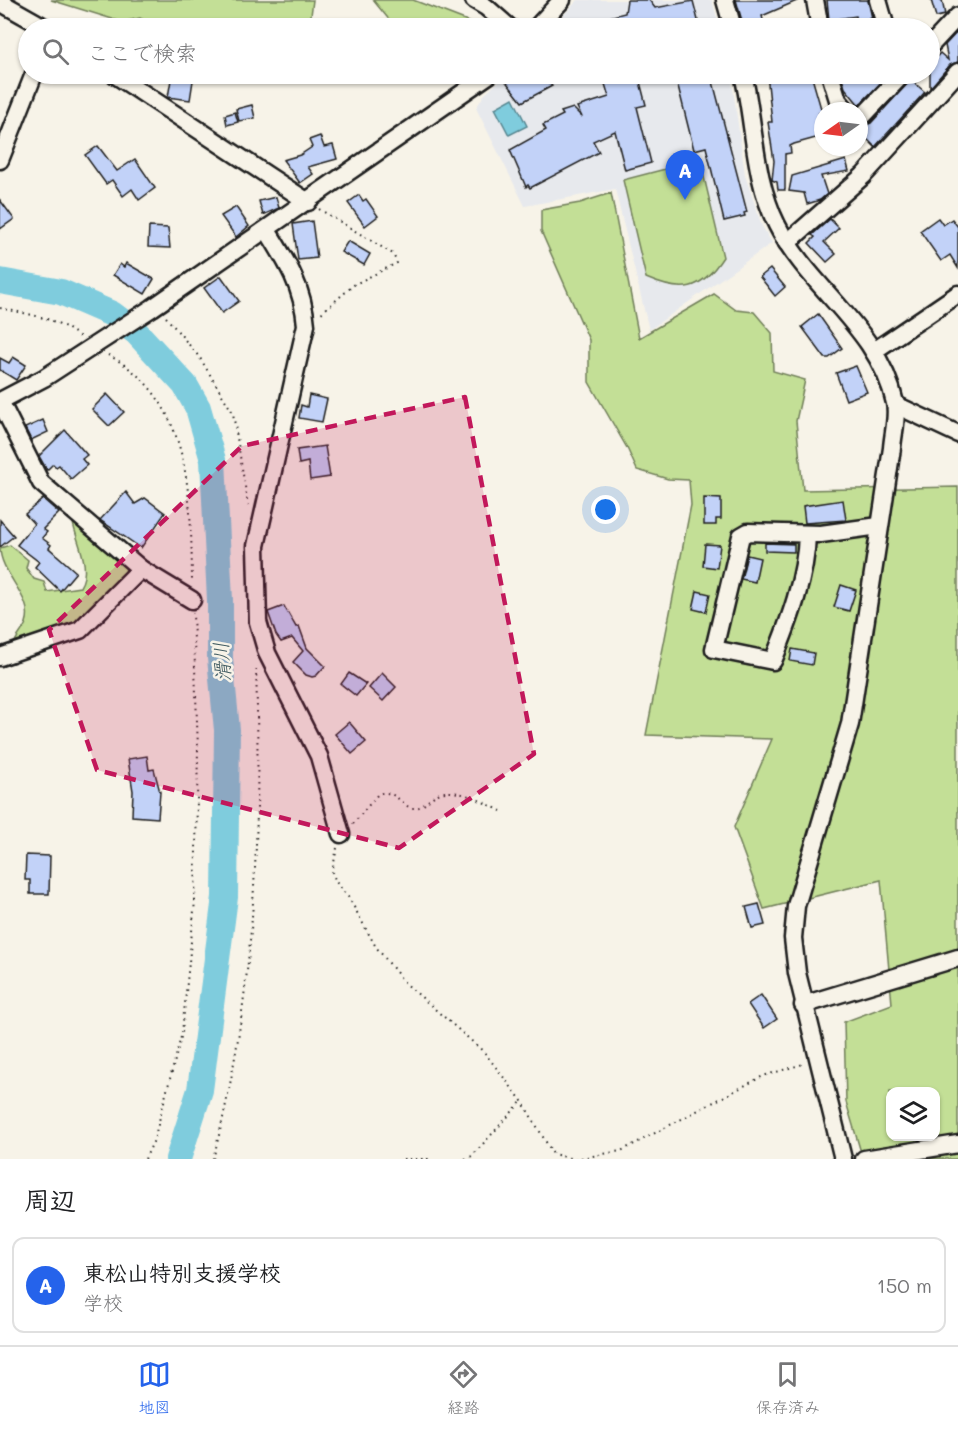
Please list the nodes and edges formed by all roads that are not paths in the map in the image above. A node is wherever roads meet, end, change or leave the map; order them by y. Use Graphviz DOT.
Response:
graph roads {
  1 [pos="562,0"];
  2 [pos="725,0"];
  3 [pos="815,0"];
  4 [pos="878,0"];
  5 [pos="0,2"];
  6 [pos="484,2"];
  7 [pos="958,16"];
  8 [pos="28,18"];
  9 [pos="500,18"];
  10 [pos="545,18"];
  11 [pos="730,18"];
  12 [pos="818,18"];
  13 [pos="883,18"];
  14 [pos="940,35"];
  15 [pos="958,72"];
  16 [pos="30,84"];
  17 [pos="129,84"];
  18 [pos="476,84"];
  19 [pos="745,84"];
  20 [pos="833,84"];
  21 [pos="893,84"];
  22 [pos="840,102"];
  23 [pos="868,108"];
  24 [pos="0,160"];
  25 [pos="308,202"];
  26 [pos="267,230"];
  27 [pos="787,243"];
  28 [pos="958,294"];
  29 [pos="874,351"];
  30 [pos="2,397"];
  31 [pos="896,405"];
  32 [pos="958,434"];
  33 [pos="879,526"];
  34 [pos="807,535"];
  35 [pos="141,569"];
  36 [pos="192,600"];
  37 [pos="0,657"];
  38 [pos="342,834"];
  39 [pos="958,958"];
  40 [pos="803,1005"];
  41 [pos="958,1144"];
  42 [pos="843,1159"];
  43 [pos="864,1159"];
  1 -- 10 [label="street"];
  2 -- 11 [label="street"];
  3 -- 12 [label="street"];
  4 -- 13 [label="street"];
  5 -- 8 [label="street"];
  6 -- 9 [label="street"];
  7 -- 14 [label="street"];
  15 -- 27 [label="street"];
  16 -- 24 [label="street"];
  17 -- 25 [label="street"];
  18 -- 25 [label="street"];
  19 -- 27 [label="street"];
  20 -- 22 [label="street"];
  21 -- 23 [label="street"];
  25 -- 26 [label="street"];
  26 -- 30 [label="street"];
  26 -- 38 [label="street"];
  27 -- 29 [label="street"];
  28 -- 29 [label="street"];
  29 -- 31 [label="street"];
  30 -- 35 [label="street"];
  31 -- 32 [label="street"];
  31 -- 33 [label="street"];
  33 -- 34 [label="street"];
  33 -- 40 [label="street"];
  34 -- 34 [label="street"];
  35 -- 36 [label="street"];
  35 -- 37 [label="street"];
  39 -- 40 [label="street"];
  40 -- 42 [label="street"];
  41 -- 43 [label="street"];
}
